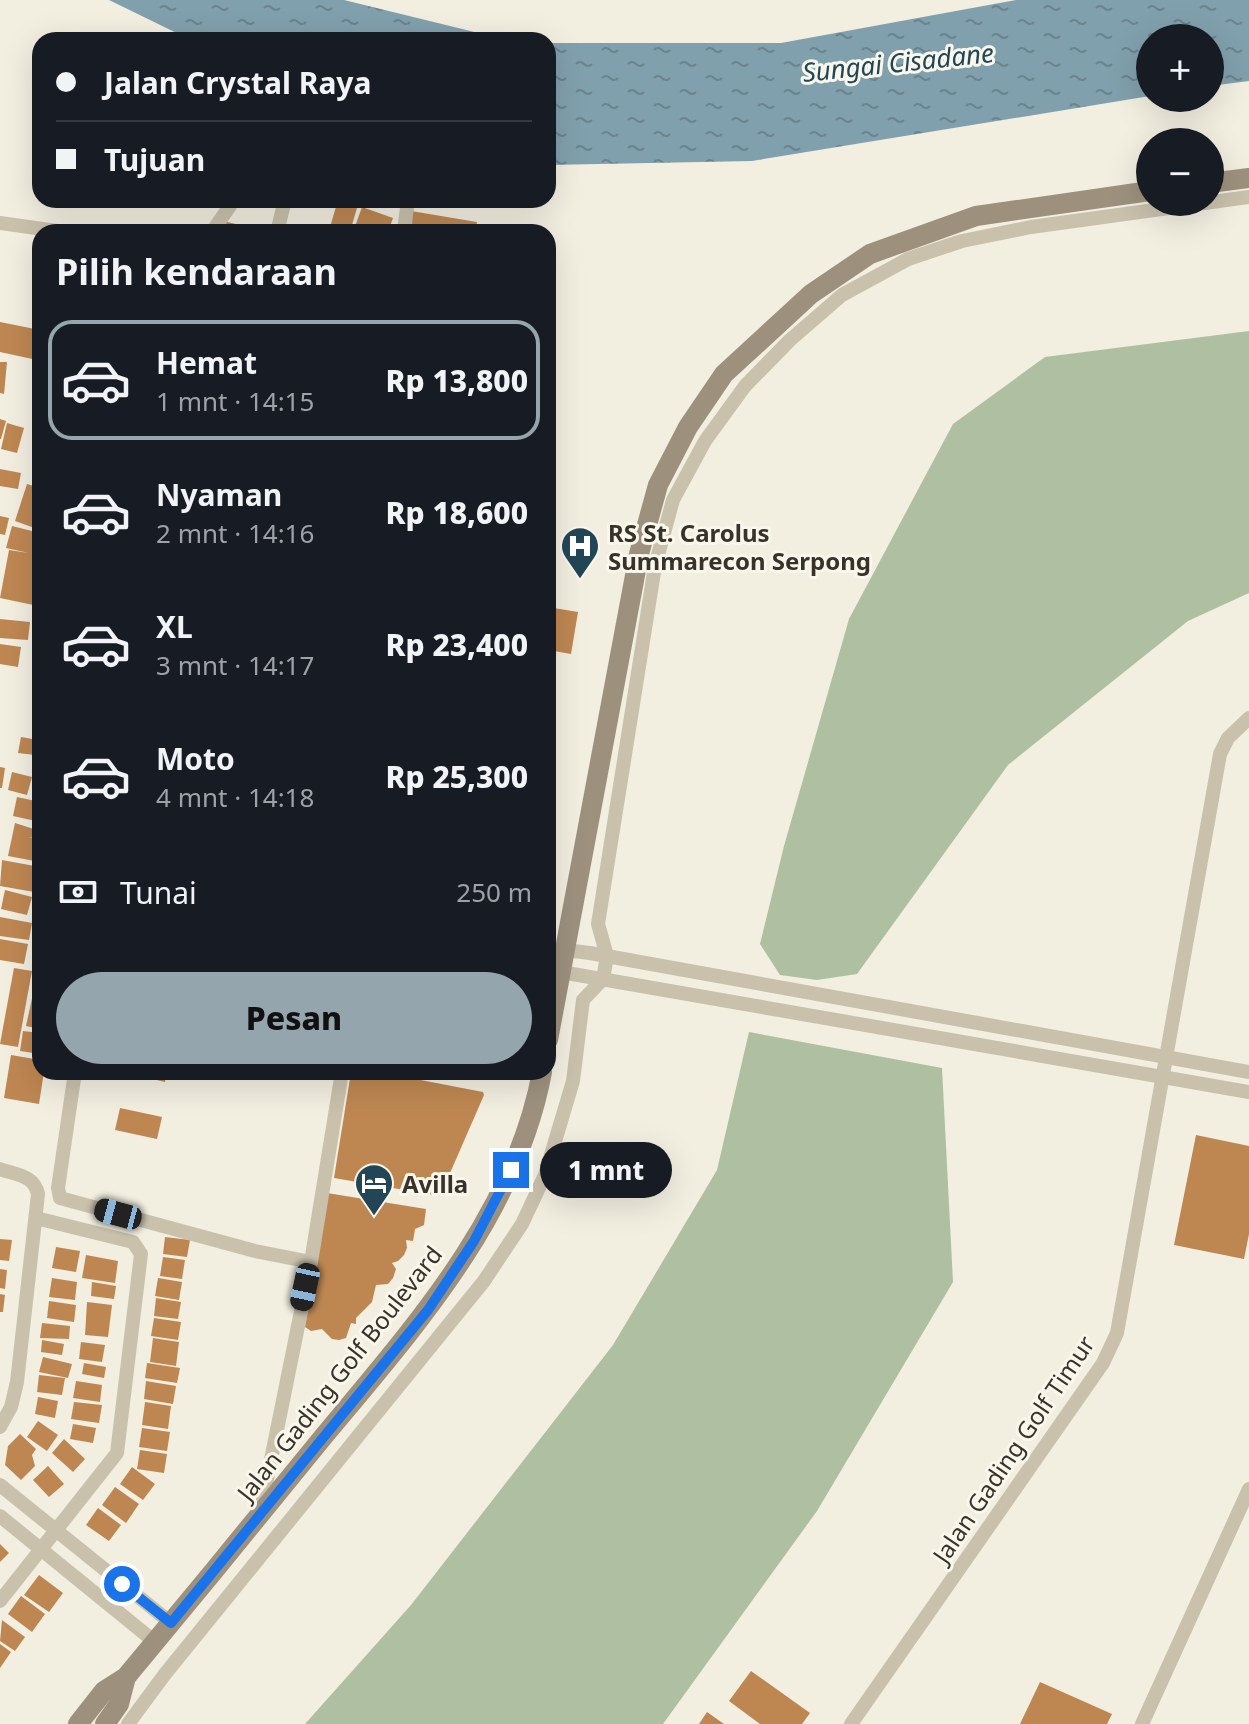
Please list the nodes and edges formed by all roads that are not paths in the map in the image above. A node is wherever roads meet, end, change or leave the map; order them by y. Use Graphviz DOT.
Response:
graph roads {
  1 [pos="1249,178"];
  2 [pos="1224,181"];
  3 [pos="1136,193"];
  4 [pos="1249,197"];
  5 [pos="0,223"];
  6 [pos="32,228"];
  7 [pos="1249,718"];
  8 [pos="607,956"];
  9 [pos="556,957"];
  10 [pos="556,962"];
  11 [pos="556,962"];
  12 [pos="603,979"];
  13 [pos="1166,1057"];
  14 [pos="1249,1072"];
  15 [pos="1162,1076"];
  16 [pos="74,1080"];
  17 [pos="341,1080"];
  18 [pos="541,1080"];
  19 [pos="1249,1092"];
  20 [pos="0,1169"];
  21 [pos="36,1218"];
  22 [pos="311,1262"];
  23 [pos="0,1427"];
  24 [pos="0,1485"];
  25 [pos="1249,1489"];
  26 [pos="260,1515"];
  27 [pos="0,1516"];
  28 [pos="57,1531"];
  29 [pos="42,1550"];
  30 [pos="0,1601"];
  31 [pos="171,1623"];
  32 [pos="155,1642"];
  33 [pos="126,1677"];
  34 [pos="78,1724"];
  35 [pos="105,1724"];
  36 [pos="128,1724"];
  37 [pos="851,1724"];
  38 [pos="1142,1724"];
  1 -- 2 [label="main road"];
  3 -- 9 [label="main road"];
  4 -- 8 [label="street"];
  5 -- 6 [label="street"];
  7 -- 13 [label="street"];
  8 -- 10 [label="street"];
  8 -- 12 [label="street"];
  8 -- 13 [label="street"];
  11 -- 12 [label="street"];
  12 -- 15 [label="street"];
  12 -- 36 [label="street"];
  13 -- 14 [label="street"];
  13 -- 15 [label="street, Jalan Gading Golf Timur"];
  15 -- 19 [label="street"];
  15 -- 37 [label="street, Jalan Gading Golf Timur"];
  16 -- 22 [label="street"];
  17 -- 22 [label="street"];
  18 -- 26 [label="main road, Jalan Gading Golf Boulevard"];
  20 -- 21 [label="street"];
  21 -- 23 [label="street"];
  21 -- 28 [label="street"];
  22 -- 26 [label="street"];
  24 -- 28 [label="street"];
  25 -- 38 [label="street"];
  26 -- 31 [label="main road, Jalan Gading Golf Boulevard"];
  27 -- 29 [label="street"];
  28 -- 29 [label="street"];
  28 -- 31 [label="street"];
  29 -- 30 [label="street"];
  29 -- 32 [label="street"];
  31 -- 32 [label="main road, Jalan Gading Golf Boulevard"];
  32 -- 33 [label="main road, Jalan Gading Golf Boulevard"];
  33 -- 34 [label="main road, Jalan Gading Golf Boulevard"];
  33 -- 35 [label="main road, Jalan Gading Golf Boulevard"];
}
